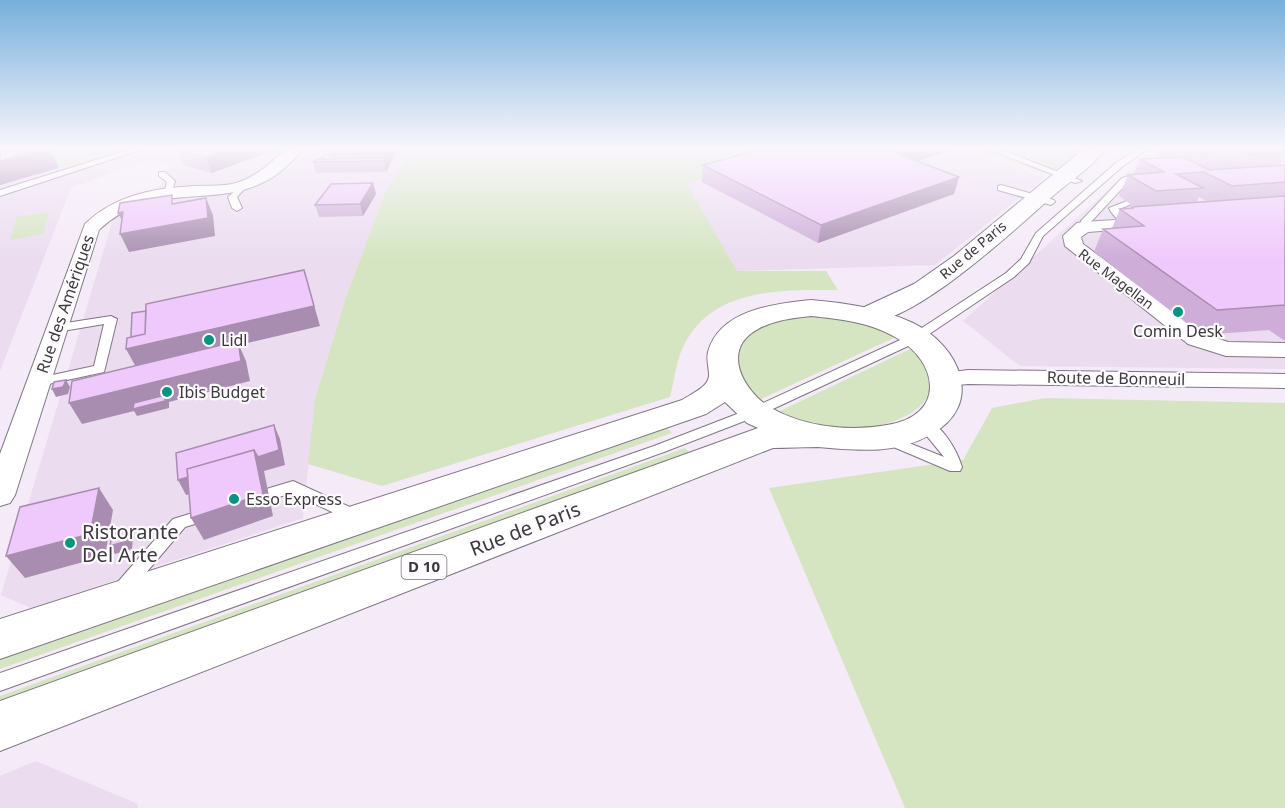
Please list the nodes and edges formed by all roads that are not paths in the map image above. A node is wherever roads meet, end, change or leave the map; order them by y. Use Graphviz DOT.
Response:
graph roads {
  1 [pos="26,185"];
  2 [pos="162,185"];
  3 [pos="191,185"];
  4 [pos="248,185"];
  5 [pos="1062,185"];
  6 [pos="1097,185"];
  7 [pos="1121,185"];
  8 [pos="241,188"];
  9 [pos="1001,188"];
  10 [pos="0,193"];
  11 [pos="1044,199"];
  12 [pos="1127,204"];
  13 [pos="237,208"];
  14 [pos="1167,221"];
  15 [pos="1132,224"];
  16 [pos="1083,227"];
  17 [pos="868,316"];
  18 [pos="57,328"];
  19 [pos="907,333"];
  20 [pos="1285,350"];
  21 [pos="724,378"];
  22 [pos="947,379"];
  23 [pos="1285,381"];
  24 [pos="39,382"];
  25 [pos="755,412"];
  26 [pos="924,424"];
  27 [pos="818,436"];
  28 [pos="884,438"];
  29 [pos="0,495"];
  30 [pos="362,519"];
  31 [pos="109,605"];
  32 [pos="0,639"];
  33 [pos="11,707"];
  1 -- 10 [label="lane"];
  2 -- 18 [label="street, Rue des Amériques"];
  3 -- 8 [label="street, Rue des Amériques"];
  4 -- 8 [label="street, Rue des Amériques"];
  5 -- 11 [label="main road, Rue de Paris"];
  6 -- 19 [label="lane"];
  7 -- 16 [label="lane"];
  8 -- 13 [label="lane"];
  9 -- 11 [label="lane"];
  11 -- 17 [label="main road, Rue de Paris"];
  11 -- 19 [label="main road, Rue de Paris"];
  12 -- 15 [label="lane"];
  14 -- 15 [label="street, Rue Magellan"];
  15 -- 16 [label="street, Rue Magellan"];
  16 -- 20 [label="street, Rue Magellan"];
  17 -- 19 [label="main road"];
  17 -- 21 [label="main road"];
  18 -- 24 [label="street, Rue des Amériques"];
  18 -- 24 [label="lane"];
  19 -- 22 [label="main road"];
  19 -- 25 [label="lane"];
  21 -- 25 [label="main road"];
  21 -- 30 [label="main road"];
  22 -- 23 [label="street, Route de Bonneuil"];
  22 -- 26 [label="main road"];
  24 -- 29 [label="street, Rue des Amériques"];
  25 -- 27 [label="main road"];
  25 -- 33 [label="lane"];
  26 -- 28 [label="main road"];
  26 -- 28 [label="lane"];
  27 -- 28 [label="main road"];
  27 -- 33 [label="main road, Rue de Paris / D 10"];
  30 -- 31 [label="main road"];
  30 -- 31 [label="lane"];
  31 -- 32 [label="main road"];
}
